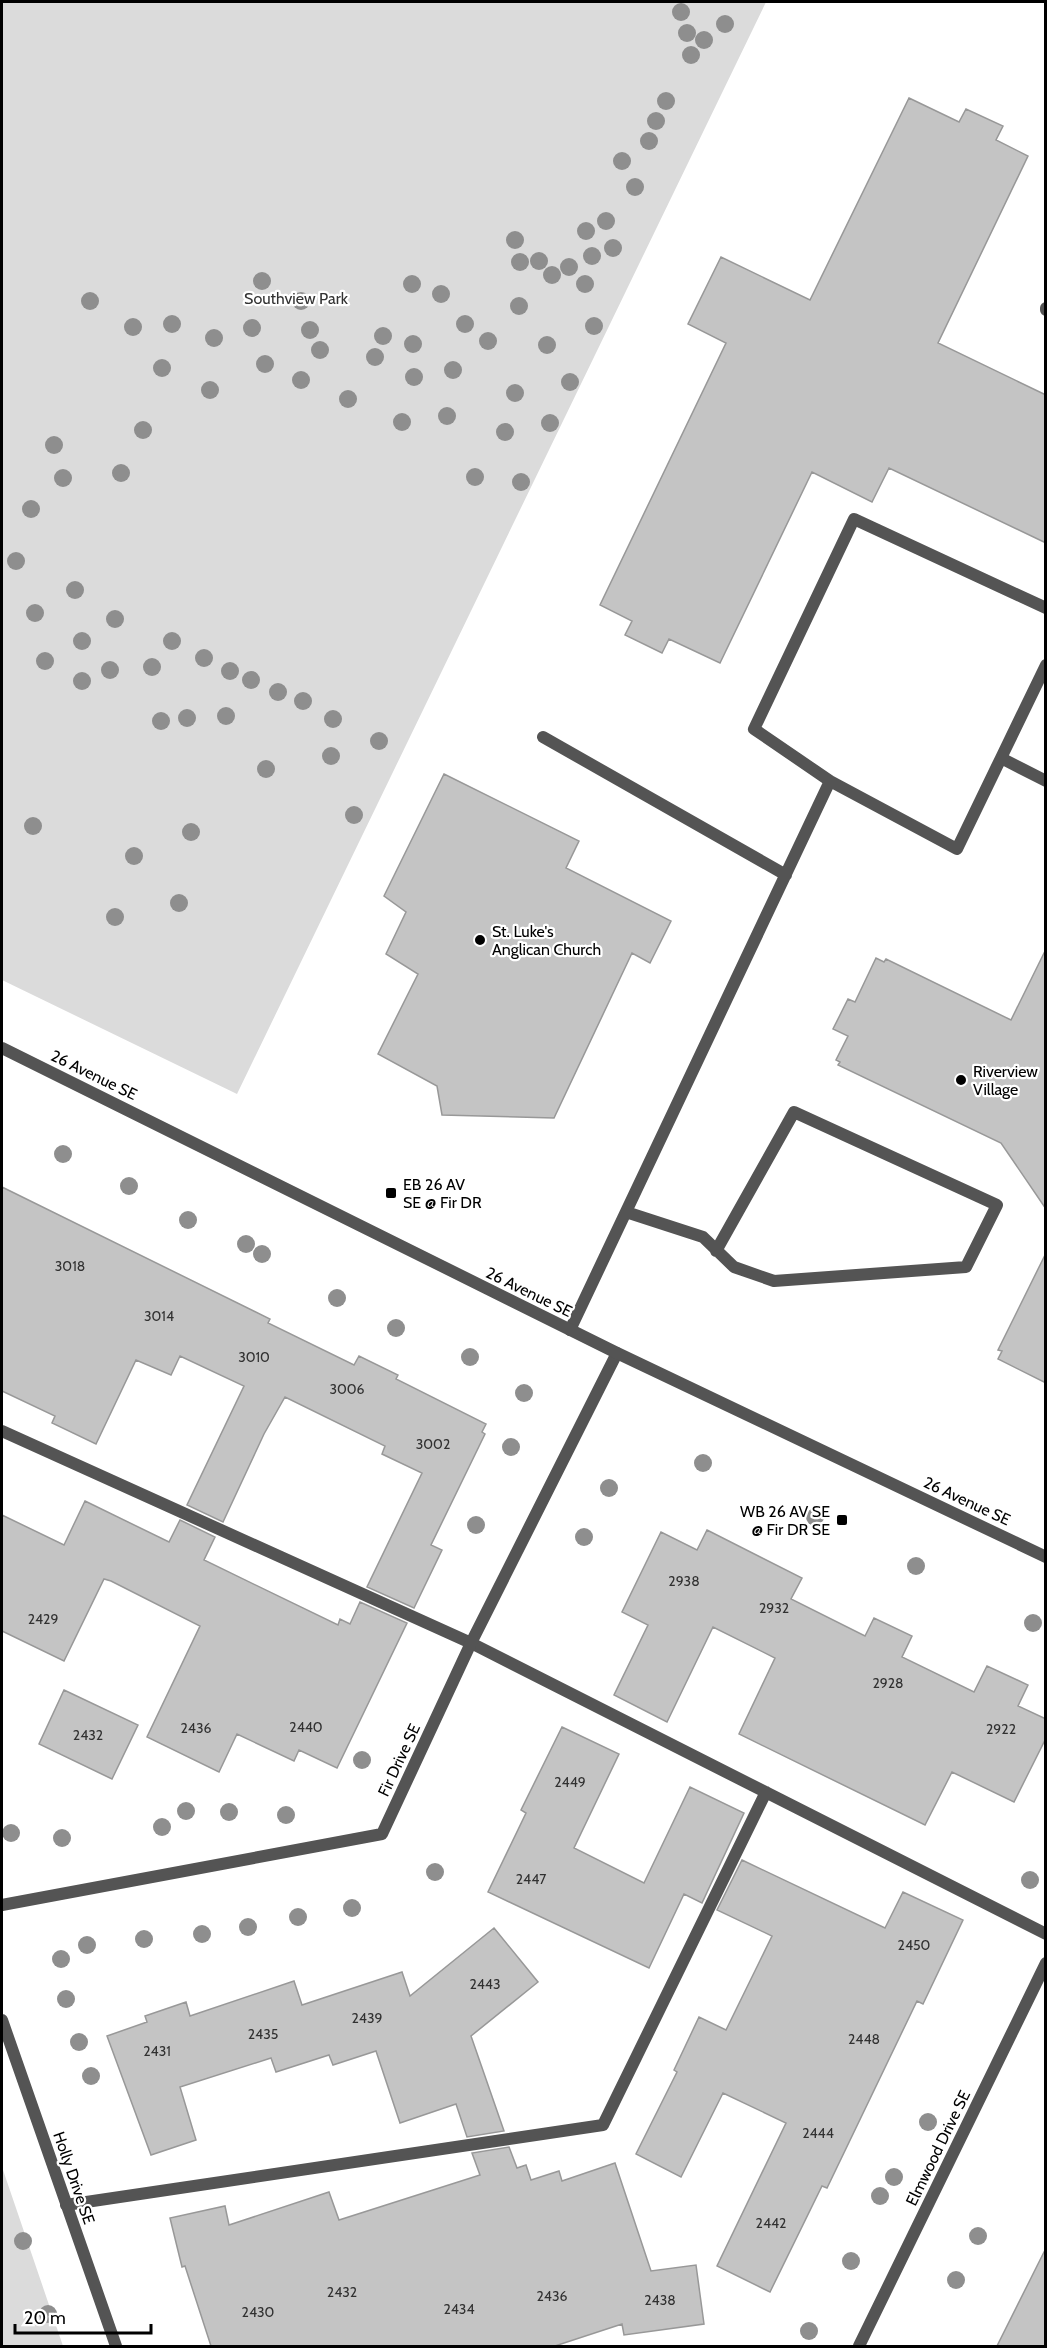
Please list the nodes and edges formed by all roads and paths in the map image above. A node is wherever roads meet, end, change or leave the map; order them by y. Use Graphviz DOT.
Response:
graph roads {
  1 [pos="1046,608"];
  2 [pos="1046,665"];
  3 [pos="543,737"];
  4 [pos="1001,758"];
  5 [pos="830,781"];
  6 [pos="1046,781"];
  7 [pos="786,875"];
  8 [pos="2,1048"];
  9 [pos="626,1212"];
  10 [pos="716,1251"];
  11 [pos="570,1330"];
  12 [pos="617,1353"];
  13 [pos="2,1431"];
  14 [pos="1046,1557"];
  15 [pos="471,1643"];
  16 [pos="766,1792"];
  17 [pos="2,1905"];
  18 [pos="1046,1934"];
  19 [pos="1046,1963"];
  20 [pos="2,2020"];
  21 [pos="66,2205"];
  22 [pos="116,2346"];
  23 [pos="859,2346"];
  1 -- 5 [label="street"];
  2 -- 4 [label="street"];
  3 -- 7 [label="street"];
  4 -- 5 [label="street"];
  4 -- 6 [label="street"];
  5 -- 7 [label="street"];
  7 -- 9 [label="street"];
  8 -- 11 [label="street, 26 Avenue SE"];
  9 -- 10 [label="street"];
  9 -- 11 [label="street"];
  10 -- 10 [label="street"];
  11 -- 12 [label="street, 26 Avenue SE"];
  12 -- 14 [label="street, 26 Avenue SE"];
  12 -- 15 [label="street, Fir Drive SE"];
  13 -- 15 [label="street"];
  15 -- 16 [label="street"];
  15 -- 17 [label="street, Fir Drive SE"];
  16 -- 18 [label="street"];
  16 -- 21 [label="street"];
  19 -- 23 [label="street, Elmwood Drive SE"];
  20 -- 21 [label="street, Holly Drive SE"];
  21 -- 22 [label="street, Holly Drive SE"];
}
